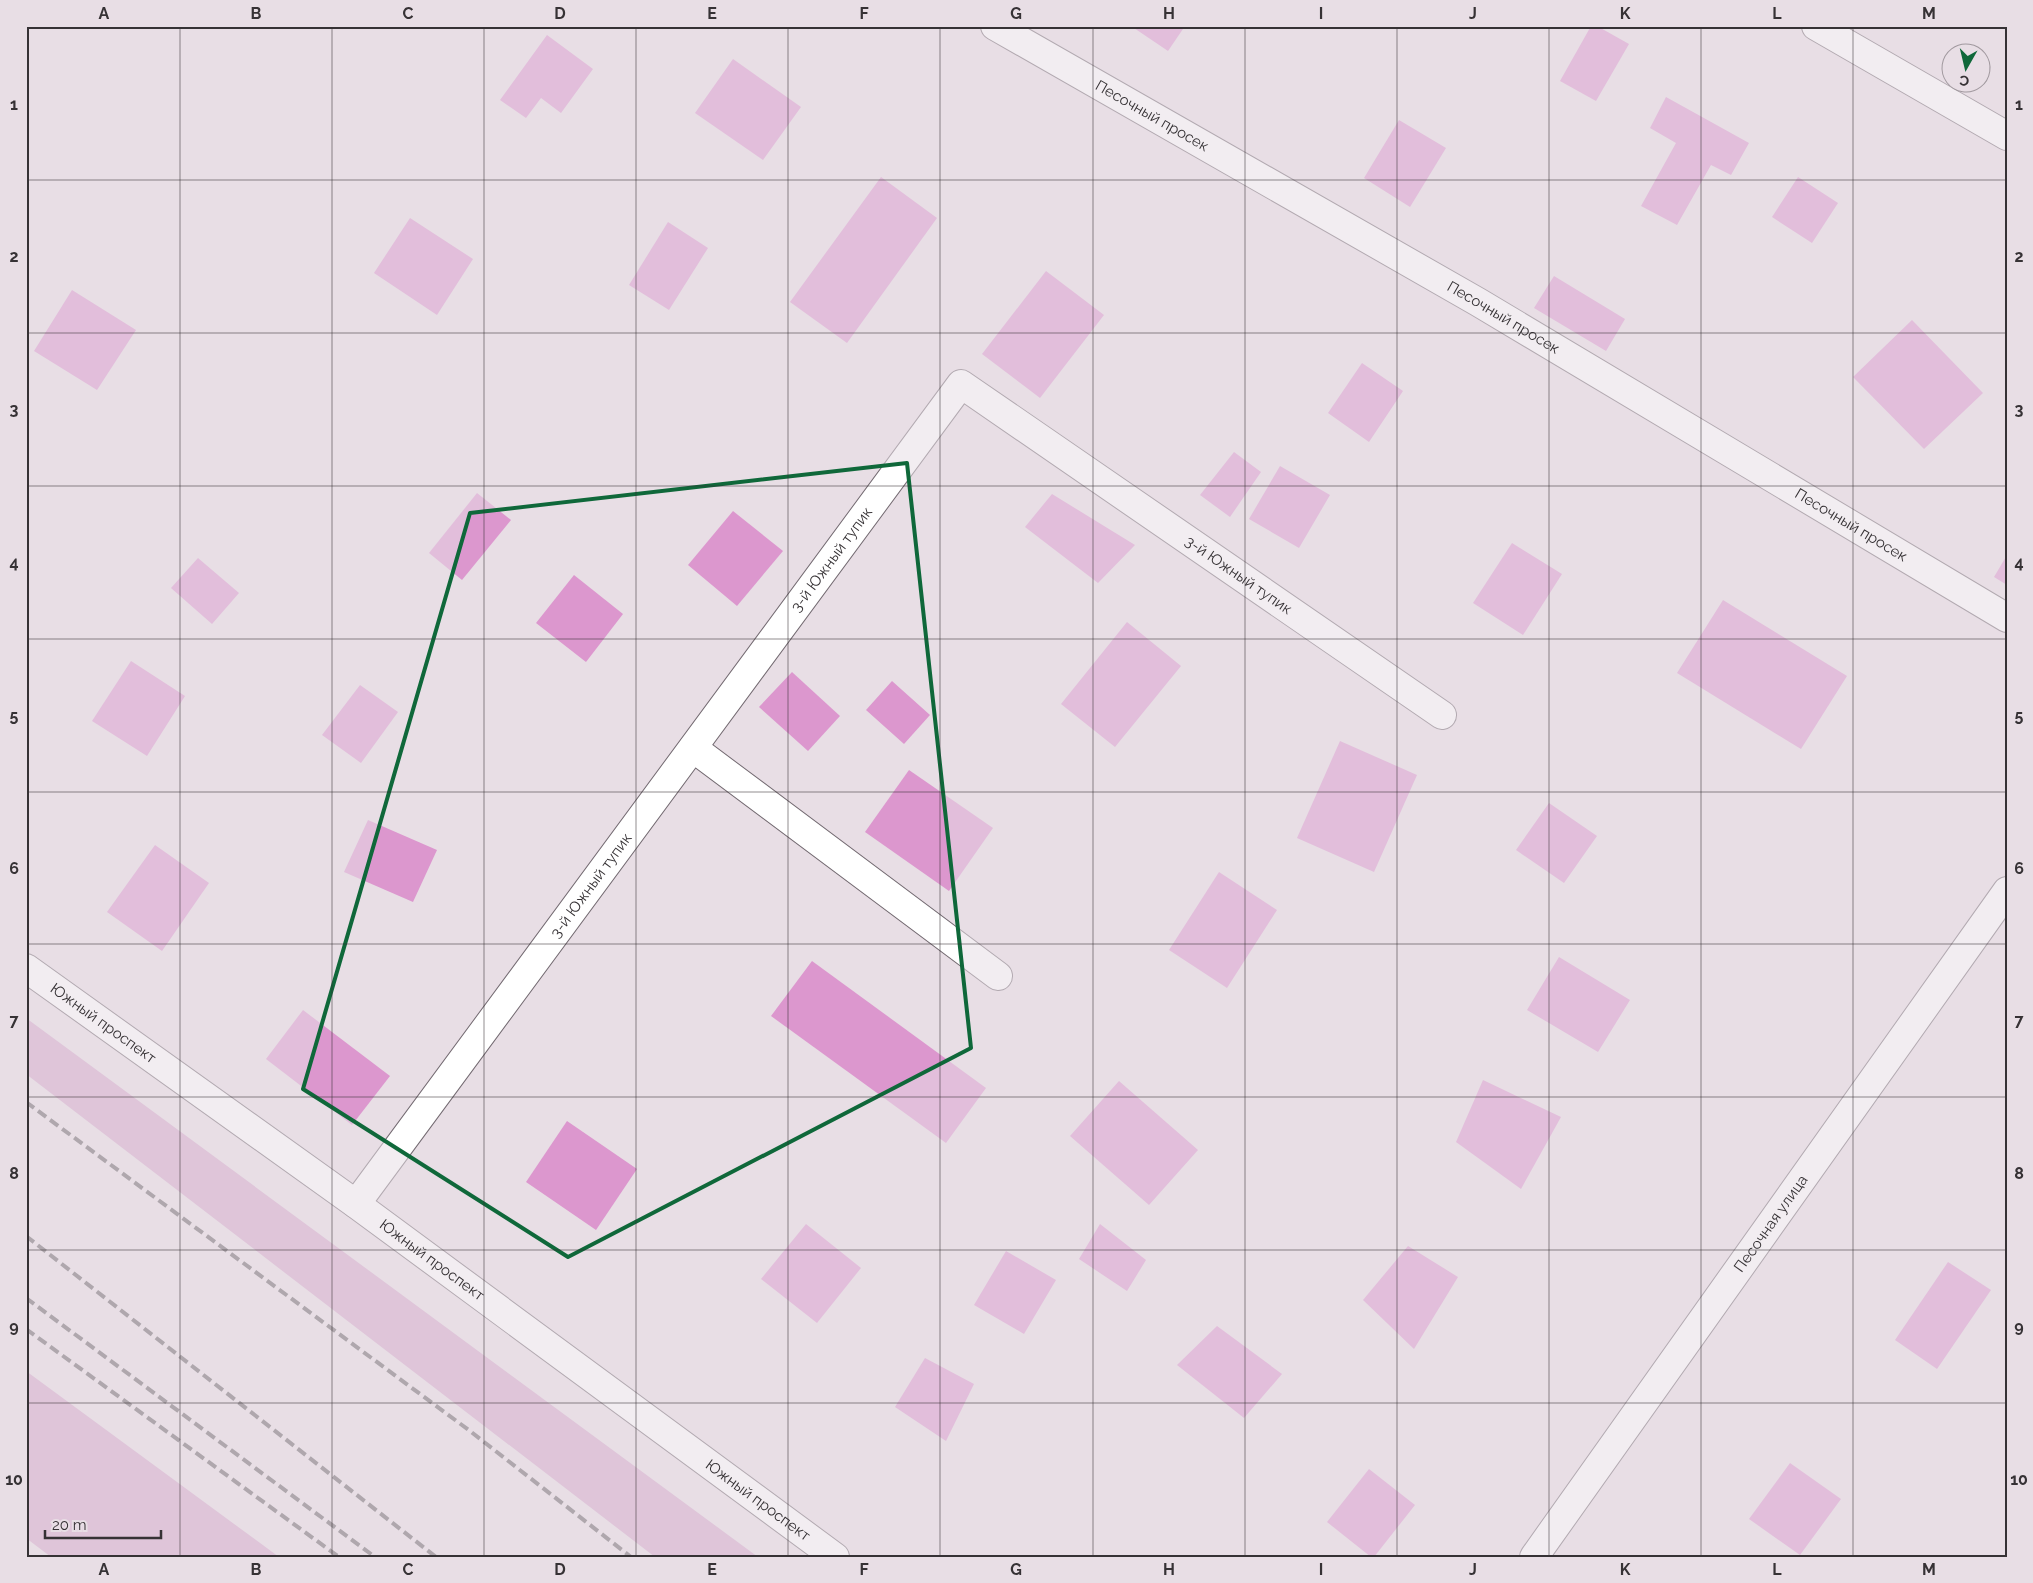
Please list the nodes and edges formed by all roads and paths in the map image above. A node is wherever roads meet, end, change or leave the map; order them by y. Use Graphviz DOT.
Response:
graph roads {
  1 [pos="995,26"];
  2 [pos="1816,26"];
  3 [pos="2007,136"];
  4 [pos="2007,618"];
  5 [pos="1442,715"];
  6 [pos="693,748"];
  7 [pos="2007,891"];
  8 [pos="26,968"];
  9 [pos="998,976"];
  10 [pos="356,1204"];
  11 [pos="835,1557"];
  12 [pos="1534,1557"];
  1 -- 4 [label="street, Песочный просек"];
  2 -- 3 [label="street"];
  5 -- 6 [label="street, 3-й Южный тупик"];
  6 -- 9 [label="street"];
  6 -- 10 [label="street, 3-й Южный тупик"];
  7 -- 12 [label="street, Песочная улица"];
  8 -- 10 [label="street, Южный проспект"];
  10 -- 11 [label="street, Южный проспект"];
}
